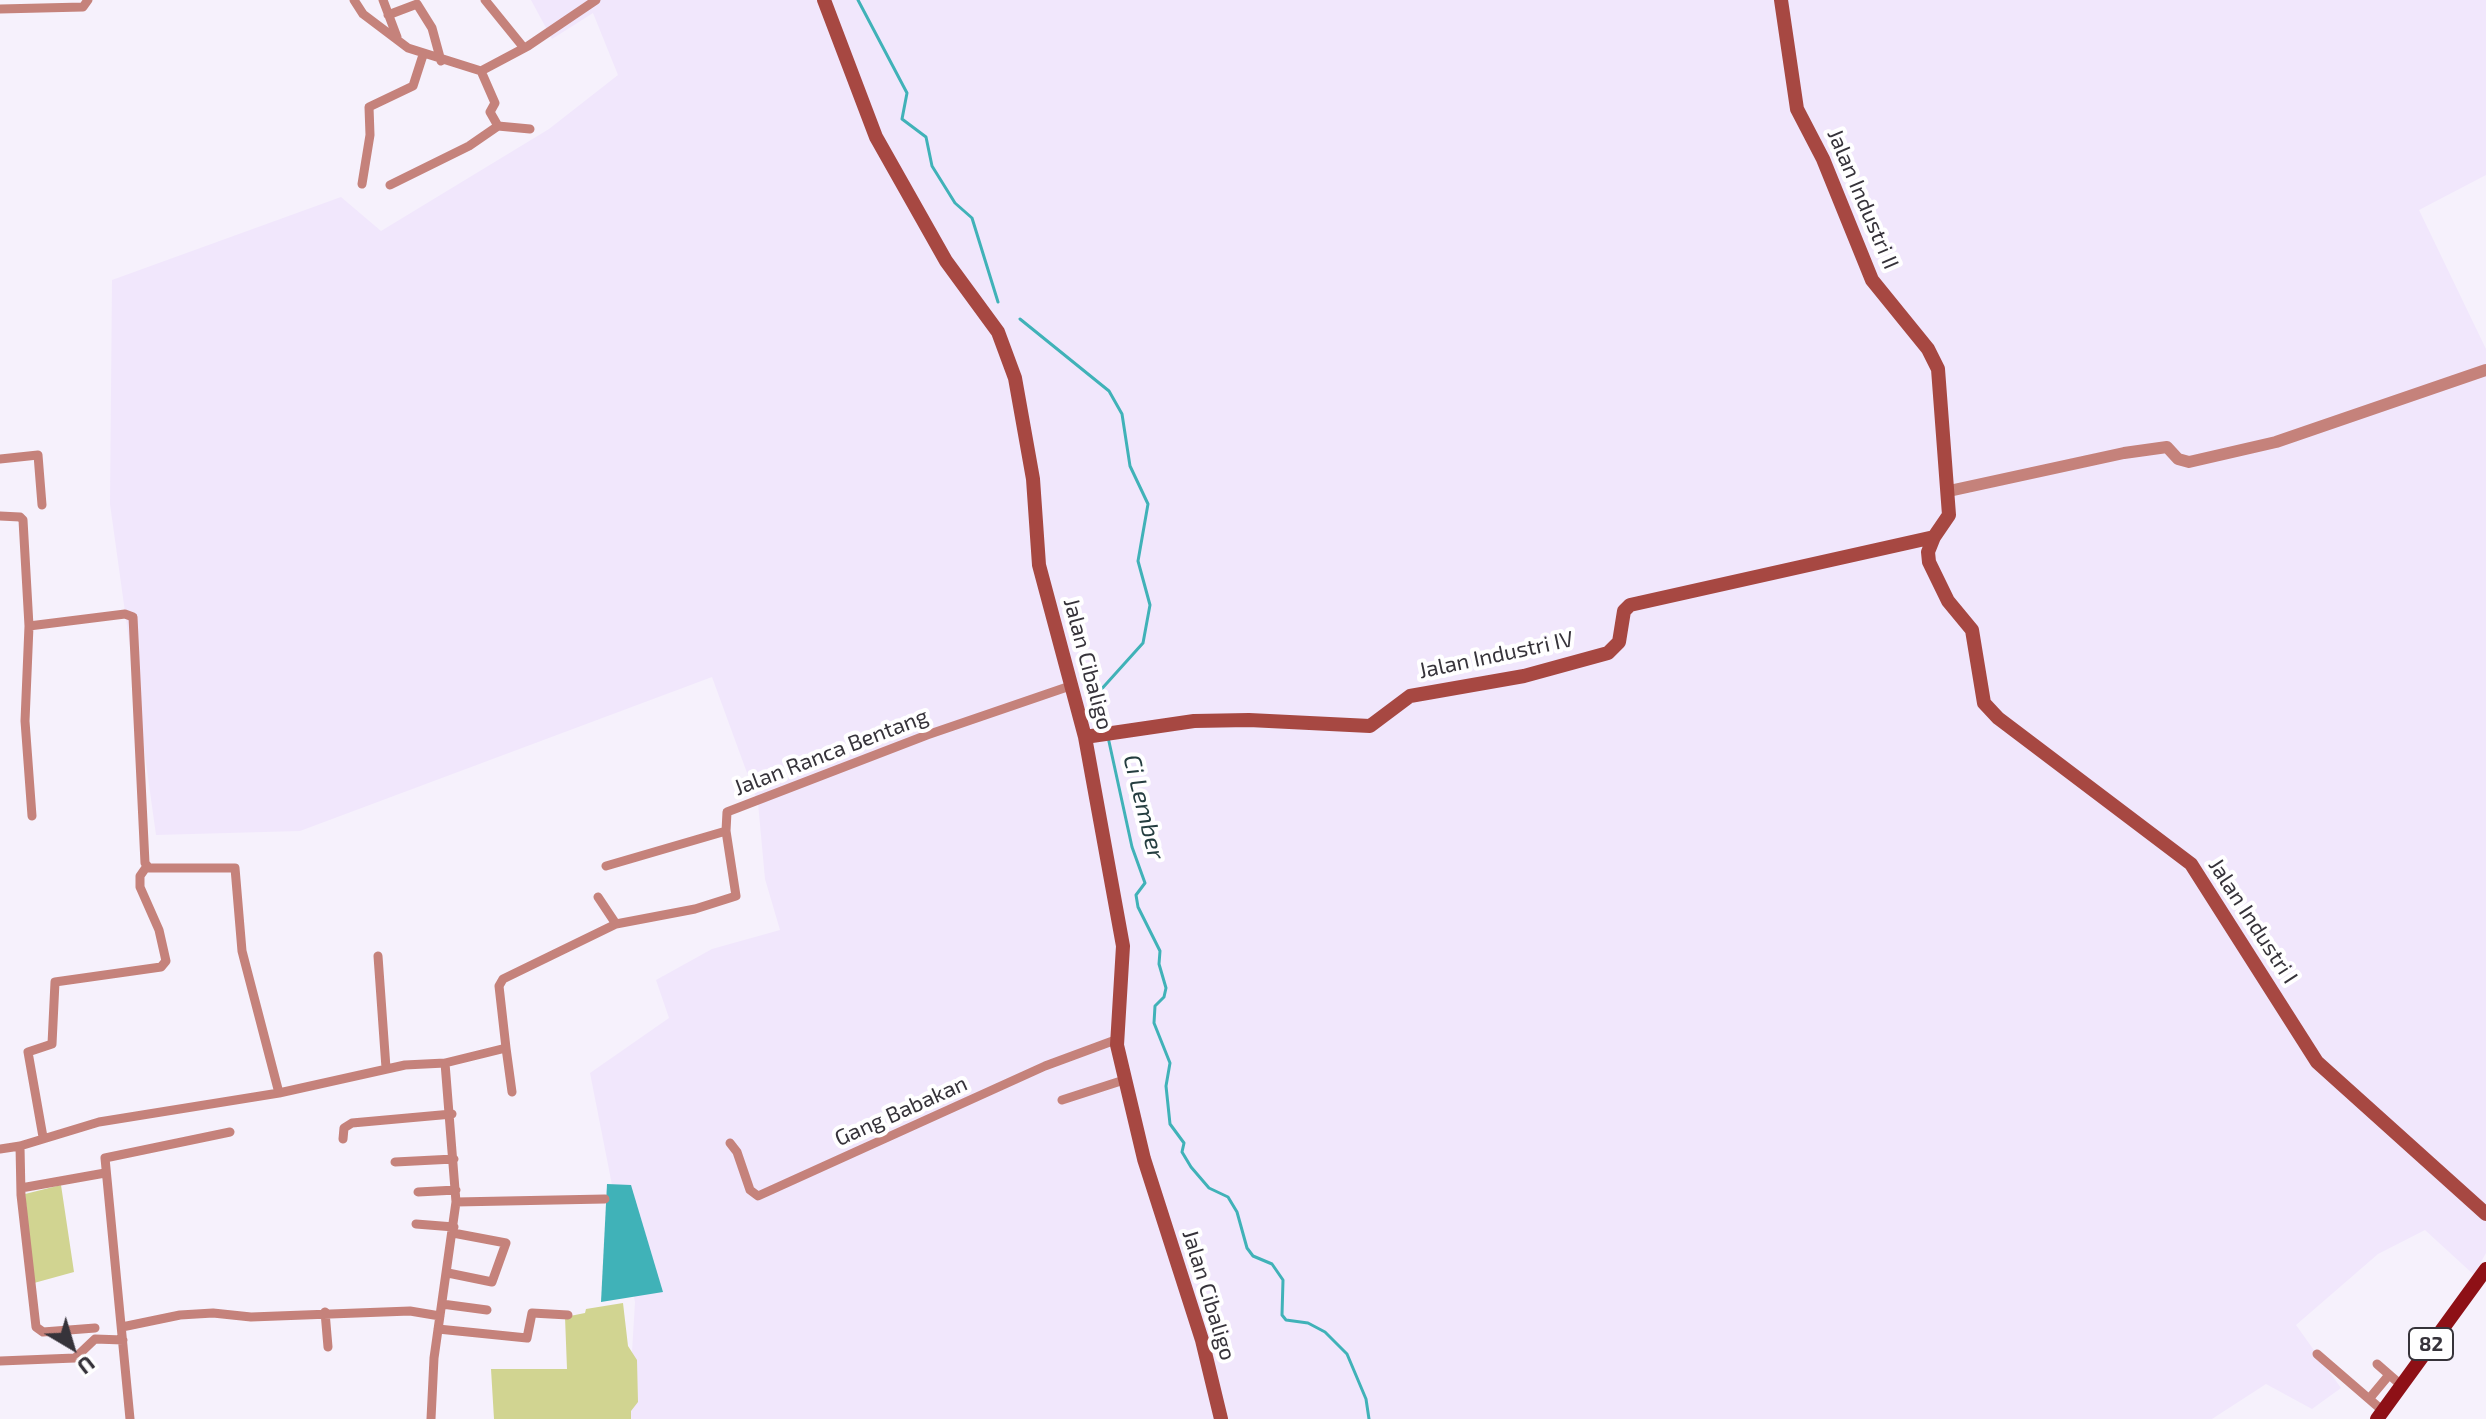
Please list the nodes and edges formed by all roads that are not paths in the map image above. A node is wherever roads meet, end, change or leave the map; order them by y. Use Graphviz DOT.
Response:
graph roads {
  1 [pos="88,0"];
  2 [pos="354,0"];
  3 [pos="485,0"];
  4 [pos="596,0"];
  5 [pos="824,0"];
  6 [pos="1781,0"];
  7 [pos="34,4"];
  8 [pos="385,8"];
  9 [pos="0,9"];
  10 [pos="370,19"];
  11 [pos="399,40"];
  12 [pos="524,48"];
  13 [pos="423,55"];
  14 [pos="441,61"];
  15 [pos="481,71"];
  16 [pos="498,126"];
  17 [pos="530,129"];
  18 [pos="362,184"];
  19 [pos="390,185"];
  20 [pos="2486,370"];
  21 [pos="0,459"];
  22 [pos="1949,491"];
  23 [pos="42,505"];
  24 [pos="0,516"];
  25 [pos="1934,537"];
  26 [pos="29,626"];
  27 [pos="1073,685"];
  28 [pos="1085,737"];
  29 [pos="32,816"];
  30 [pos="726,831"];
  31 [pos="147,866"];
  32 [pos="606,866"];
  33 [pos="598,897"];
  34 [pos="616,924"];
  35 [pos="378,956"];
  36 [pos="1118,1039"];
  37 [pos="506,1048"];
  38 [pos="445,1063"];
  39 [pos="386,1068"];
  40 [pos="1124,1080"];
  41 [pos="512,1092"];
  42 [pos="279,1093"];
  43 [pos="1062,1100"];
  44 [pos="452,1114"];
  45 [pos="230,1132"];
  46 [pos="43,1137"];
  47 [pos="343,1139"];
  48 [pos="730,1143"];
  49 [pos="20,1146"];
  50 [pos="0,1149"];
  51 [pos="454,1159"];
  52 [pos="395,1162"];
  53 [pos="105,1173"];
  54 [pos="21,1188"];
  55 [pos="456,1190"];
  56 [pos="418,1192"];
  57 [pos="605,1199"];
  58 [pos="456,1202"];
  59 [pos="2486,1214"];
  60 [pos="416,1224"];
  61 [pos="453,1230"];
  62 [pos="2486,1269"];
  63 [pos="448,1273"];
  64 [pos="442,1304"];
  65 [pos="487,1310"];
  66 [pos="325,1312"];
  67 [pos="568,1315"];
  68 [pos="440,1316"];
  69 [pos="122,1327"];
  70 [pos="95,1328"];
  71 [pos="438,1329"];
  72 [pos="123,1340"];
  73 [pos="328,1347"];
  74 [pos="2317,1354"];
  75 [pos="0,1361"];
  76 [pos="2377,1364"];
  77 [pos="2389,1375"];
  78 [pos="2401,1385"];
  79 [pos="2369,1399"];
  80 [pos="2380,1415"];
  81 [pos="130,1419"];
  82 [pos="431,1419"];
  83 [pos="1221,1419"];
  1 -- 7 [label="street"];
  2 -- 10 [label="street"];
  3 -- 12 [label="street"];
  4 -- 12 [label="street"];
  5 -- 27 [label="main road, Jalan Cibaligo"];
  6 -- 22 [label="main road, Jalan Industri II"];
  7 -- 9 [label="street"];
  8 -- 10 [label="street"];
  8 -- 11 [label="street"];
  8 -- 14 [label="street"];
  10 -- 11 [label="street"];
  11 -- 13 [label="street"];
  12 -- 15 [label="street"];
  13 -- 14 [label="street"];
  13 -- 18 [label="street"];
  14 -- 15 [label="street"];
  15 -- 16 [label="street"];
  16 -- 17 [label="street"];
  16 -- 19 [label="street"];
  20 -- 22 [label="street"];
  21 -- 23 [label="street"];
  22 -- 25 [label="main road, Jalan Industri II"];
  24 -- 26 [label="street"];
  25 -- 28 [label="main road, Jalan Industri IV"];
  25 -- 59 [label="main road, Jalan Industri I"];
  26 -- 29 [label="street"];
  26 -- 31 [label="street"];
  27 -- 28 [label="main road, Jalan Cibaligo"];
  27 -- 30 [label="street, Jalan Ranca Bentang"];
  28 -- 36 [label="main road, Jalan Cibaligo"];
  30 -- 32 [label="street"];
  30 -- 34 [label="street"];
  31 -- 42 [label="street"];
  31 -- 46 [label="street"];
  33 -- 34 [label="street"];
  34 -- 37 [label="street"];
  35 -- 39 [label="street"];
  36 -- 40 [label="main road, Jalan Cibaligo"];
  36 -- 48 [label="street, Gang Babakan"];
  37 -- 38 [label="street"];
  37 -- 41 [label="street"];
  38 -- 39 [label="street"];
  38 -- 44 [label="street"];
  39 -- 42 [label="street"];
  40 -- 43 [label="street"];
  40 -- 83 [label="main road, Jalan Cibaligo"];
  42 -- 46 [label="street"];
  44 -- 47 [label="street"];
  44 -- 51 [label="street"];
  45 -- 53 [label="street"];
  46 -- 49 [label="street"];
  49 -- 50 [label="street"];
  49 -- 54 [label="street"];
  51 -- 52 [label="street"];
  51 -- 55 [label="street"];
  53 -- 54 [label="street"];
  53 -- 69 [label="street"];
  54 -- 70 [label="street"];
  55 -- 56 [label="street"];
  55 -- 58 [label="street"];
  57 -- 58 [label="street"];
  58 -- 61 [label="street"];
  60 -- 61 [label="street"];
  61 -- 63 [label="street"];
  61 -- 63 [label="street"];
  62 -- 78 [label="main road, 82"];
  63 -- 64 [label="street"];
  64 -- 65 [label="street"];
  64 -- 68 [label="street"];
  66 -- 68 [label="street"];
  66 -- 69 [label="street"];
  66 -- 73 [label="street"];
  67 -- 71 [label="street"];
  68 -- 71 [label="street"];
  69 -- 72 [label="street"];
  71 -- 82 [label="street"];
  72 -- 75 [label="street"];
  72 -- 81 [label="street"];
  74 -- 79 [label="street"];
  76 -- 77 [label="street"];
  77 -- 78 [label="street"];
  77 -- 79 [label="street"];
  78 -- 80 [label="main road, 82"];
  79 -- 80 [label="street"];
}
